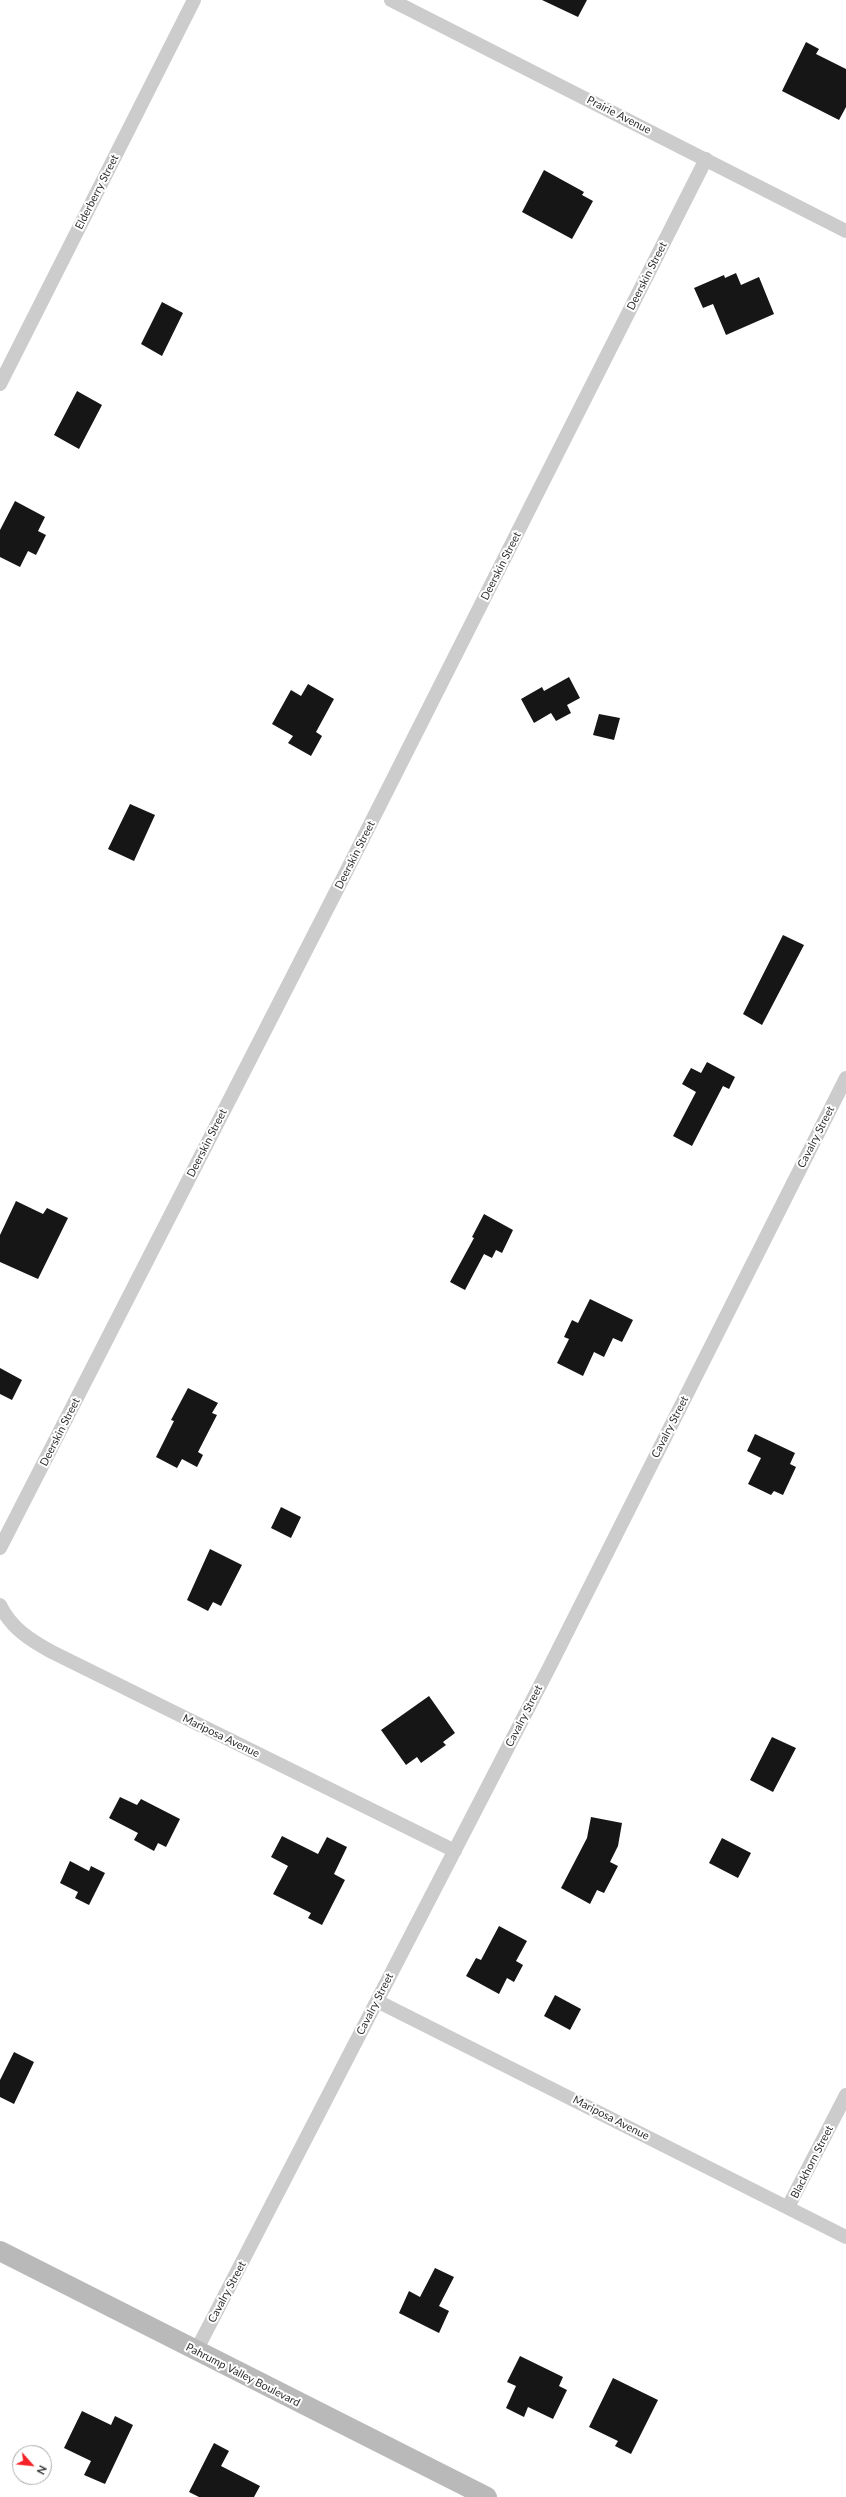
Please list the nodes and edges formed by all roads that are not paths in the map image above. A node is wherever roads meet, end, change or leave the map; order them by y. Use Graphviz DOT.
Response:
graph roads {
  1 [pos="194,0"];
  2 [pos="391,0"];
  3 [pos="706,159"];
  4 [pos="846,231"];
  5 [pos="0,384"];
  6 [pos="846,1078"];
  7 [pos="0,1548"];
  8 [pos="0,1605"];
  9 [pos="455,1851"];
  10 [pos="377,2001"];
  11 [pos="846,2095"];
  12 [pos="788,2207"];
  13 [pos="846,2237"];
  14 [pos="0,2251"];
  15 [pos="196,2351"];
  16 [pos="487,2497"];
  1 -- 5 [label="street, Elderberry Street"];
  2 -- 3 [label="street, Prairie Avenue"];
  3 -- 4 [label="street, Prairie Avenue"];
  3 -- 7 [label="street, Deerskin Street"];
  6 -- 9 [label="street, Cavalry Street"];
  8 -- 9 [label="street, Mariposa Avenue"];
  9 -- 10 [label="street, Cavalry Street"];
  10 -- 12 [label="street, Mariposa Avenue"];
  10 -- 15 [label="street, Cavalry Street"];
  11 -- 12 [label="street, Blackhorn Street"];
  12 -- 13 [label="street, Mariposa Avenue"];
  14 -- 15 [label="main road, Pahrump Valley Boulevard"];
  15 -- 16 [label="main road, Pahrump Valley Boulevard"];
}
